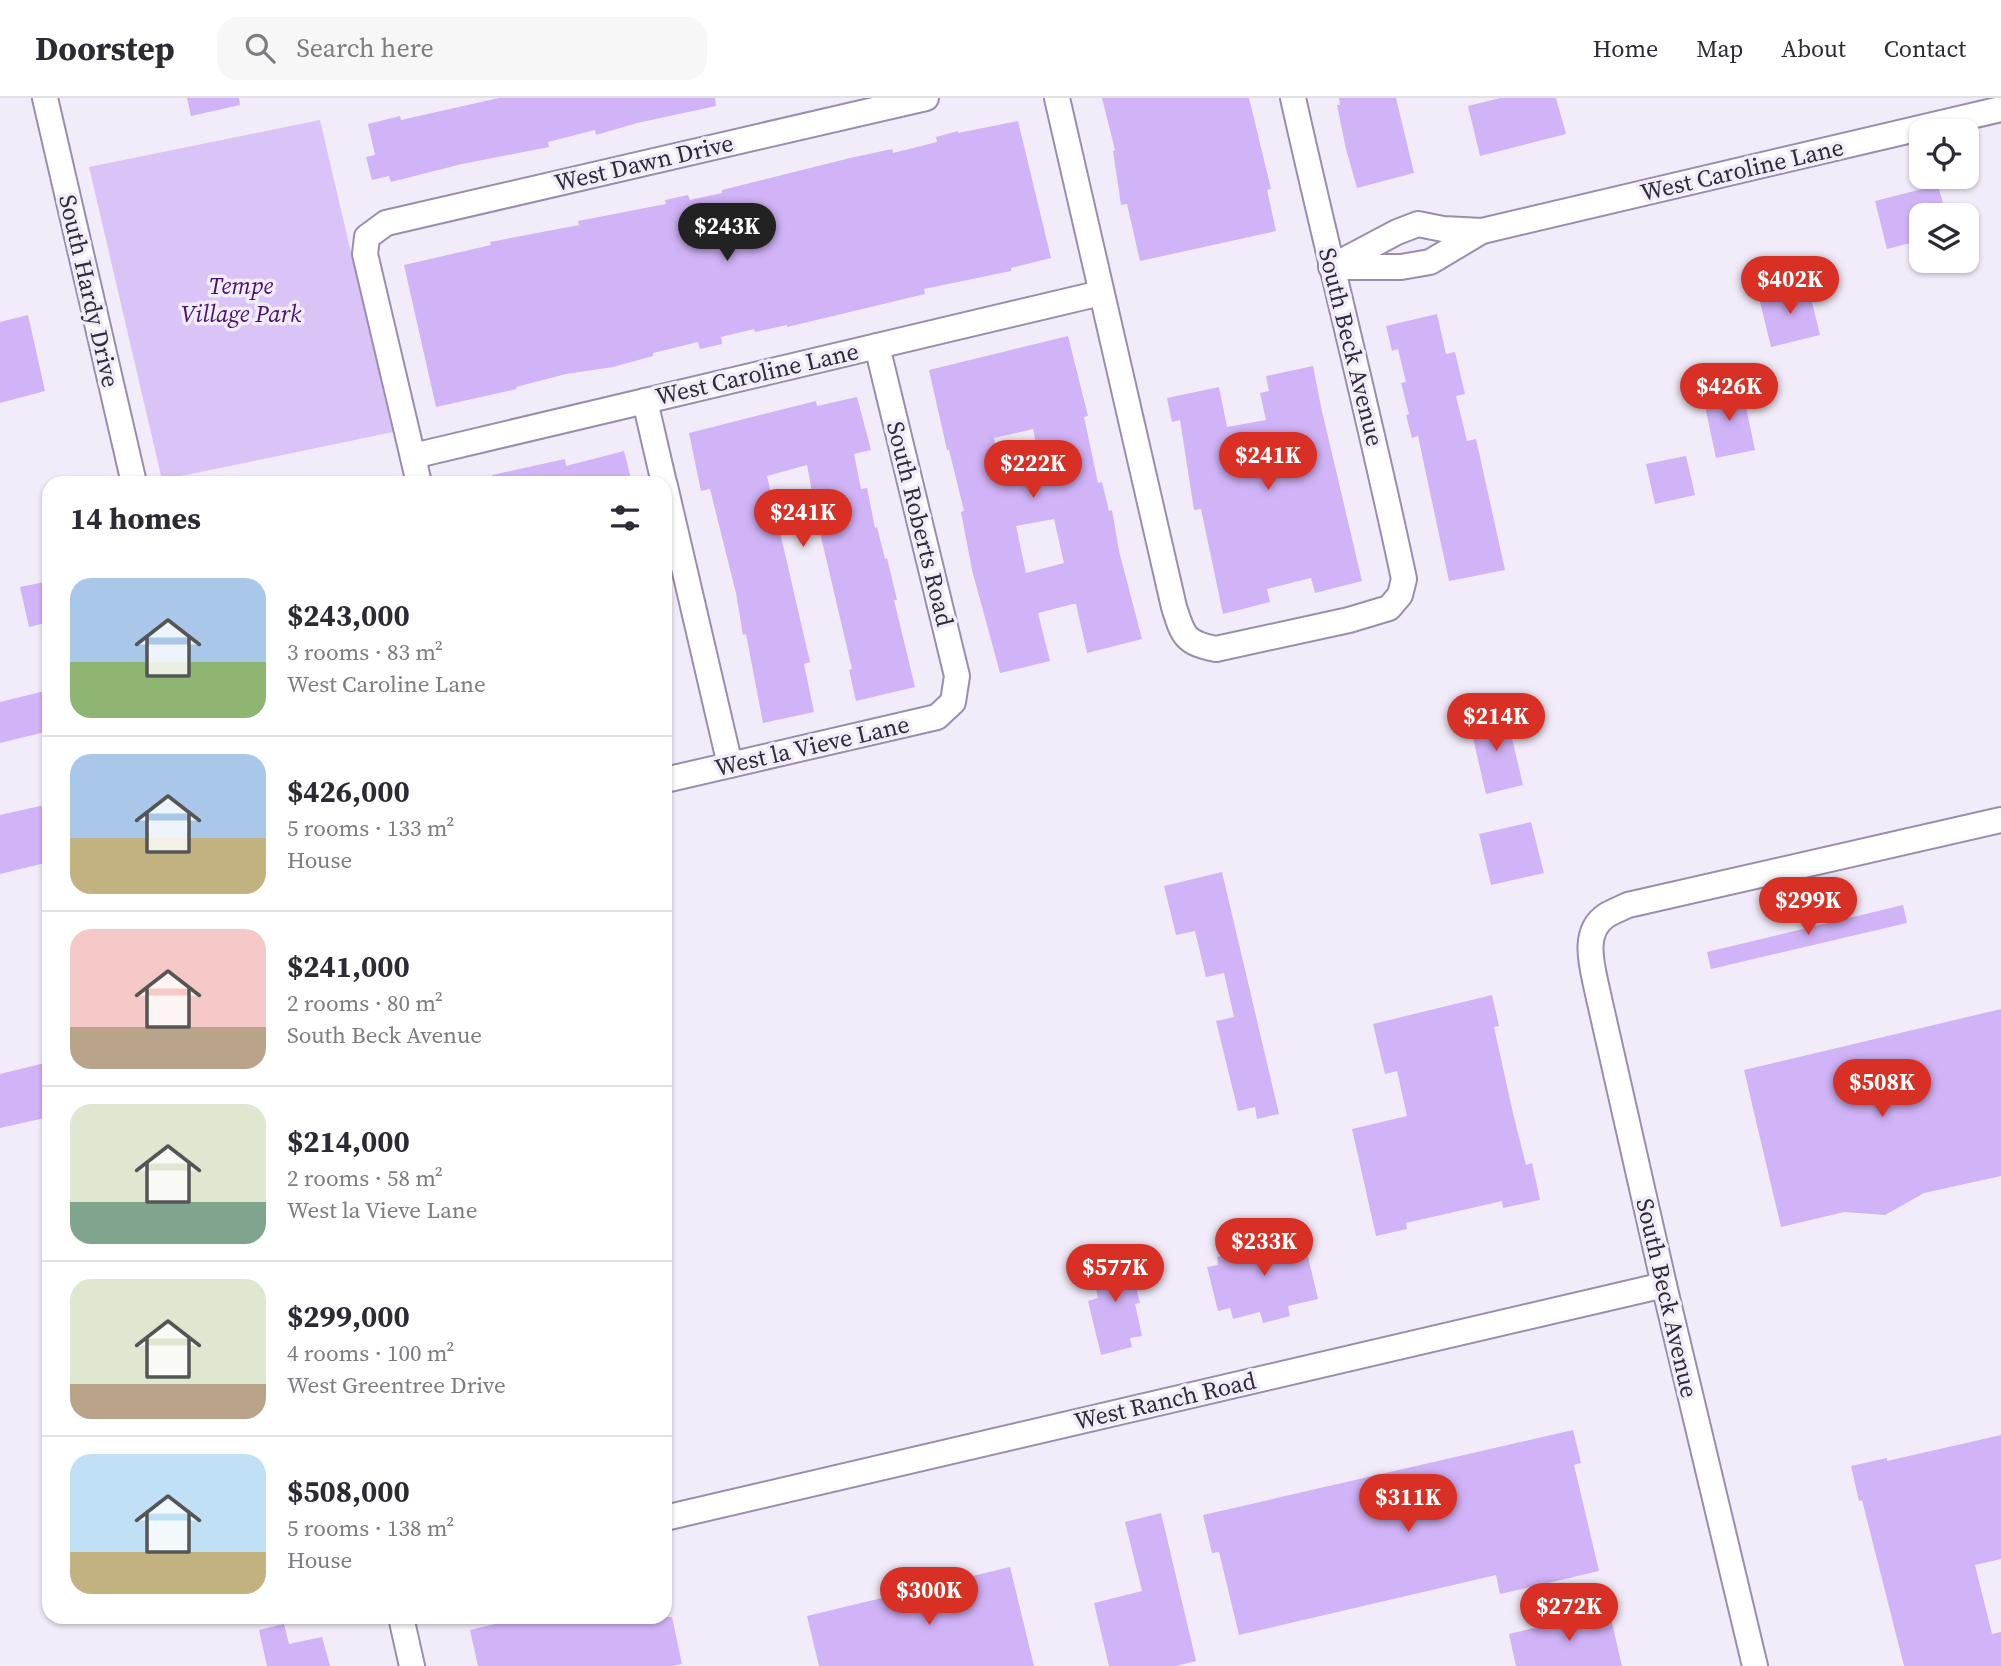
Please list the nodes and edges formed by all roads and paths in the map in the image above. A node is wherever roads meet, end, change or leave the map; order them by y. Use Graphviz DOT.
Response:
graph roads {
  1 [pos="44,98"];
  2 [pos="926,98"];
  3 [pos="1057,98"];
  4 [pos="1293,98"];
  5 [pos="2001,108"];
  6 [pos="1482,231"];
  7 [pos="1331,267"];
  8 [pos="1101,293"];
  9 [pos="877,346"];
  10 [pos="645,401"];
  11 [pos="413,456"];
  12 [pos="132,476"];
  13 [pos="417,476"];
  14 [pos="663,476"];
  15 [pos="672,514"];
  16 [pos="953,702"];
  17 [pos="730,765"];
  18 [pos="672,778"];
  19 [pos="2001,820"];
  20 [pos="1664,1285"];
  21 [pos="672,1516"];
  22 [pos="403,1624"];
  23 [pos="412,1666"];
  24 [pos="1755,1666"];
  1 -- 12 [label="street, South Hardy Drive"];
  2 -- 11 [label="street, West Dawn Drive"];
  3 -- 8 [label="street"];
  4 -- 7 [label="street, South Beck Avenue"];
  5 -- 6 [label="street, West Caroline Lane"];
  6 -- 7 [label="street, West Caroline Lane"];
  6 -- 7 [label="street, West Caroline Lane"];
  7 -- 8 [label="street, South Beck Avenue"];
  8 -- 9 [label="street, West Caroline Lane"];
  9 -- 10 [label="street, West Caroline Lane"];
  9 -- 16 [label="street, South Roberts Road"];
  10 -- 11 [label="street, West Caroline Lane"];
  10 -- 14 [label="street"];
  11 -- 13 [label="street"];
  15 -- 17 [label="street"];
  16 -- 17 [label="street, West la Vieve Lane"];
  17 -- 18 [label="street, West la Vieve Lane"];
  19 -- 20 [label="street, South Beck Avenue"];
  20 -- 21 [label="street, West Ranch Road"];
  20 -- 24 [label="street, South Beck Avenue"];
  22 -- 23 [label="street"];
}
